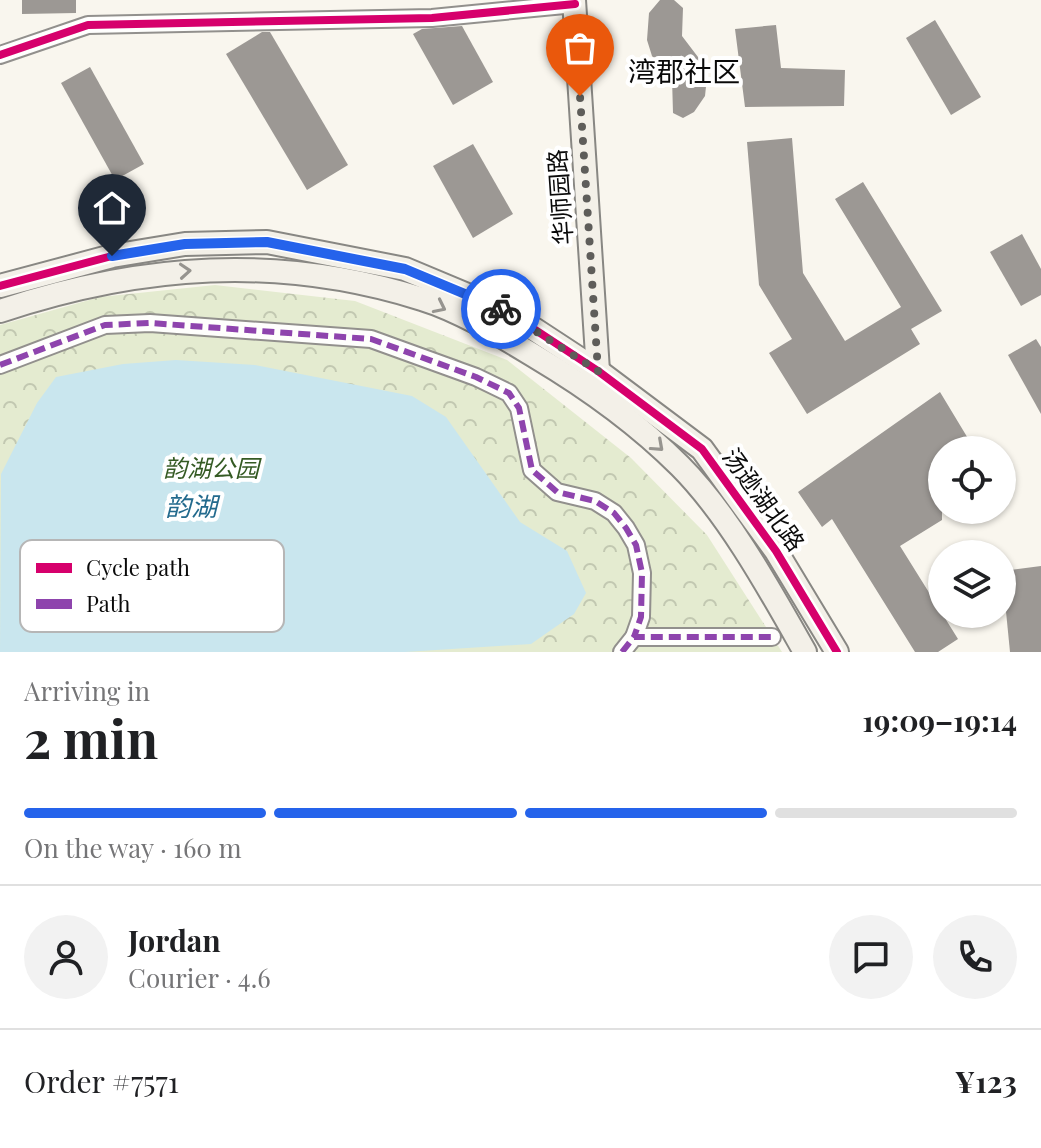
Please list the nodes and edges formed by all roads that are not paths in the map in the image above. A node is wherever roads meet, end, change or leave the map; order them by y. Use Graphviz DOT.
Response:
graph roads {
  1 [pos="574,2"];
  2 [pos="0,55"];
  3 [pos="0,286"];
  4 [pos="0,311"];
  5 [pos="0,365"];
  6 [pos="592,379"];
  7 [pos="772,637"];
  8 [pos="627,648"];
  9 [pos="805,652"];
  10 [pos="837,652"];
  1 -- 2 [label="street"];
  1 -- 6 [label="street, 华师园路"];
  3 -- 6 [label="street, 汤逊湖北路"];
  4 -- 6 [label="street, 汤逊湖北路, one-way"];
  5 -- 8 [label="street"];
  6 -- 9 [label="street, 汤逊湖北路, one-way"];
  6 -- 10 [label="street, 汤逊湖北路"];
  7 -- 8 [label="street"];
}
